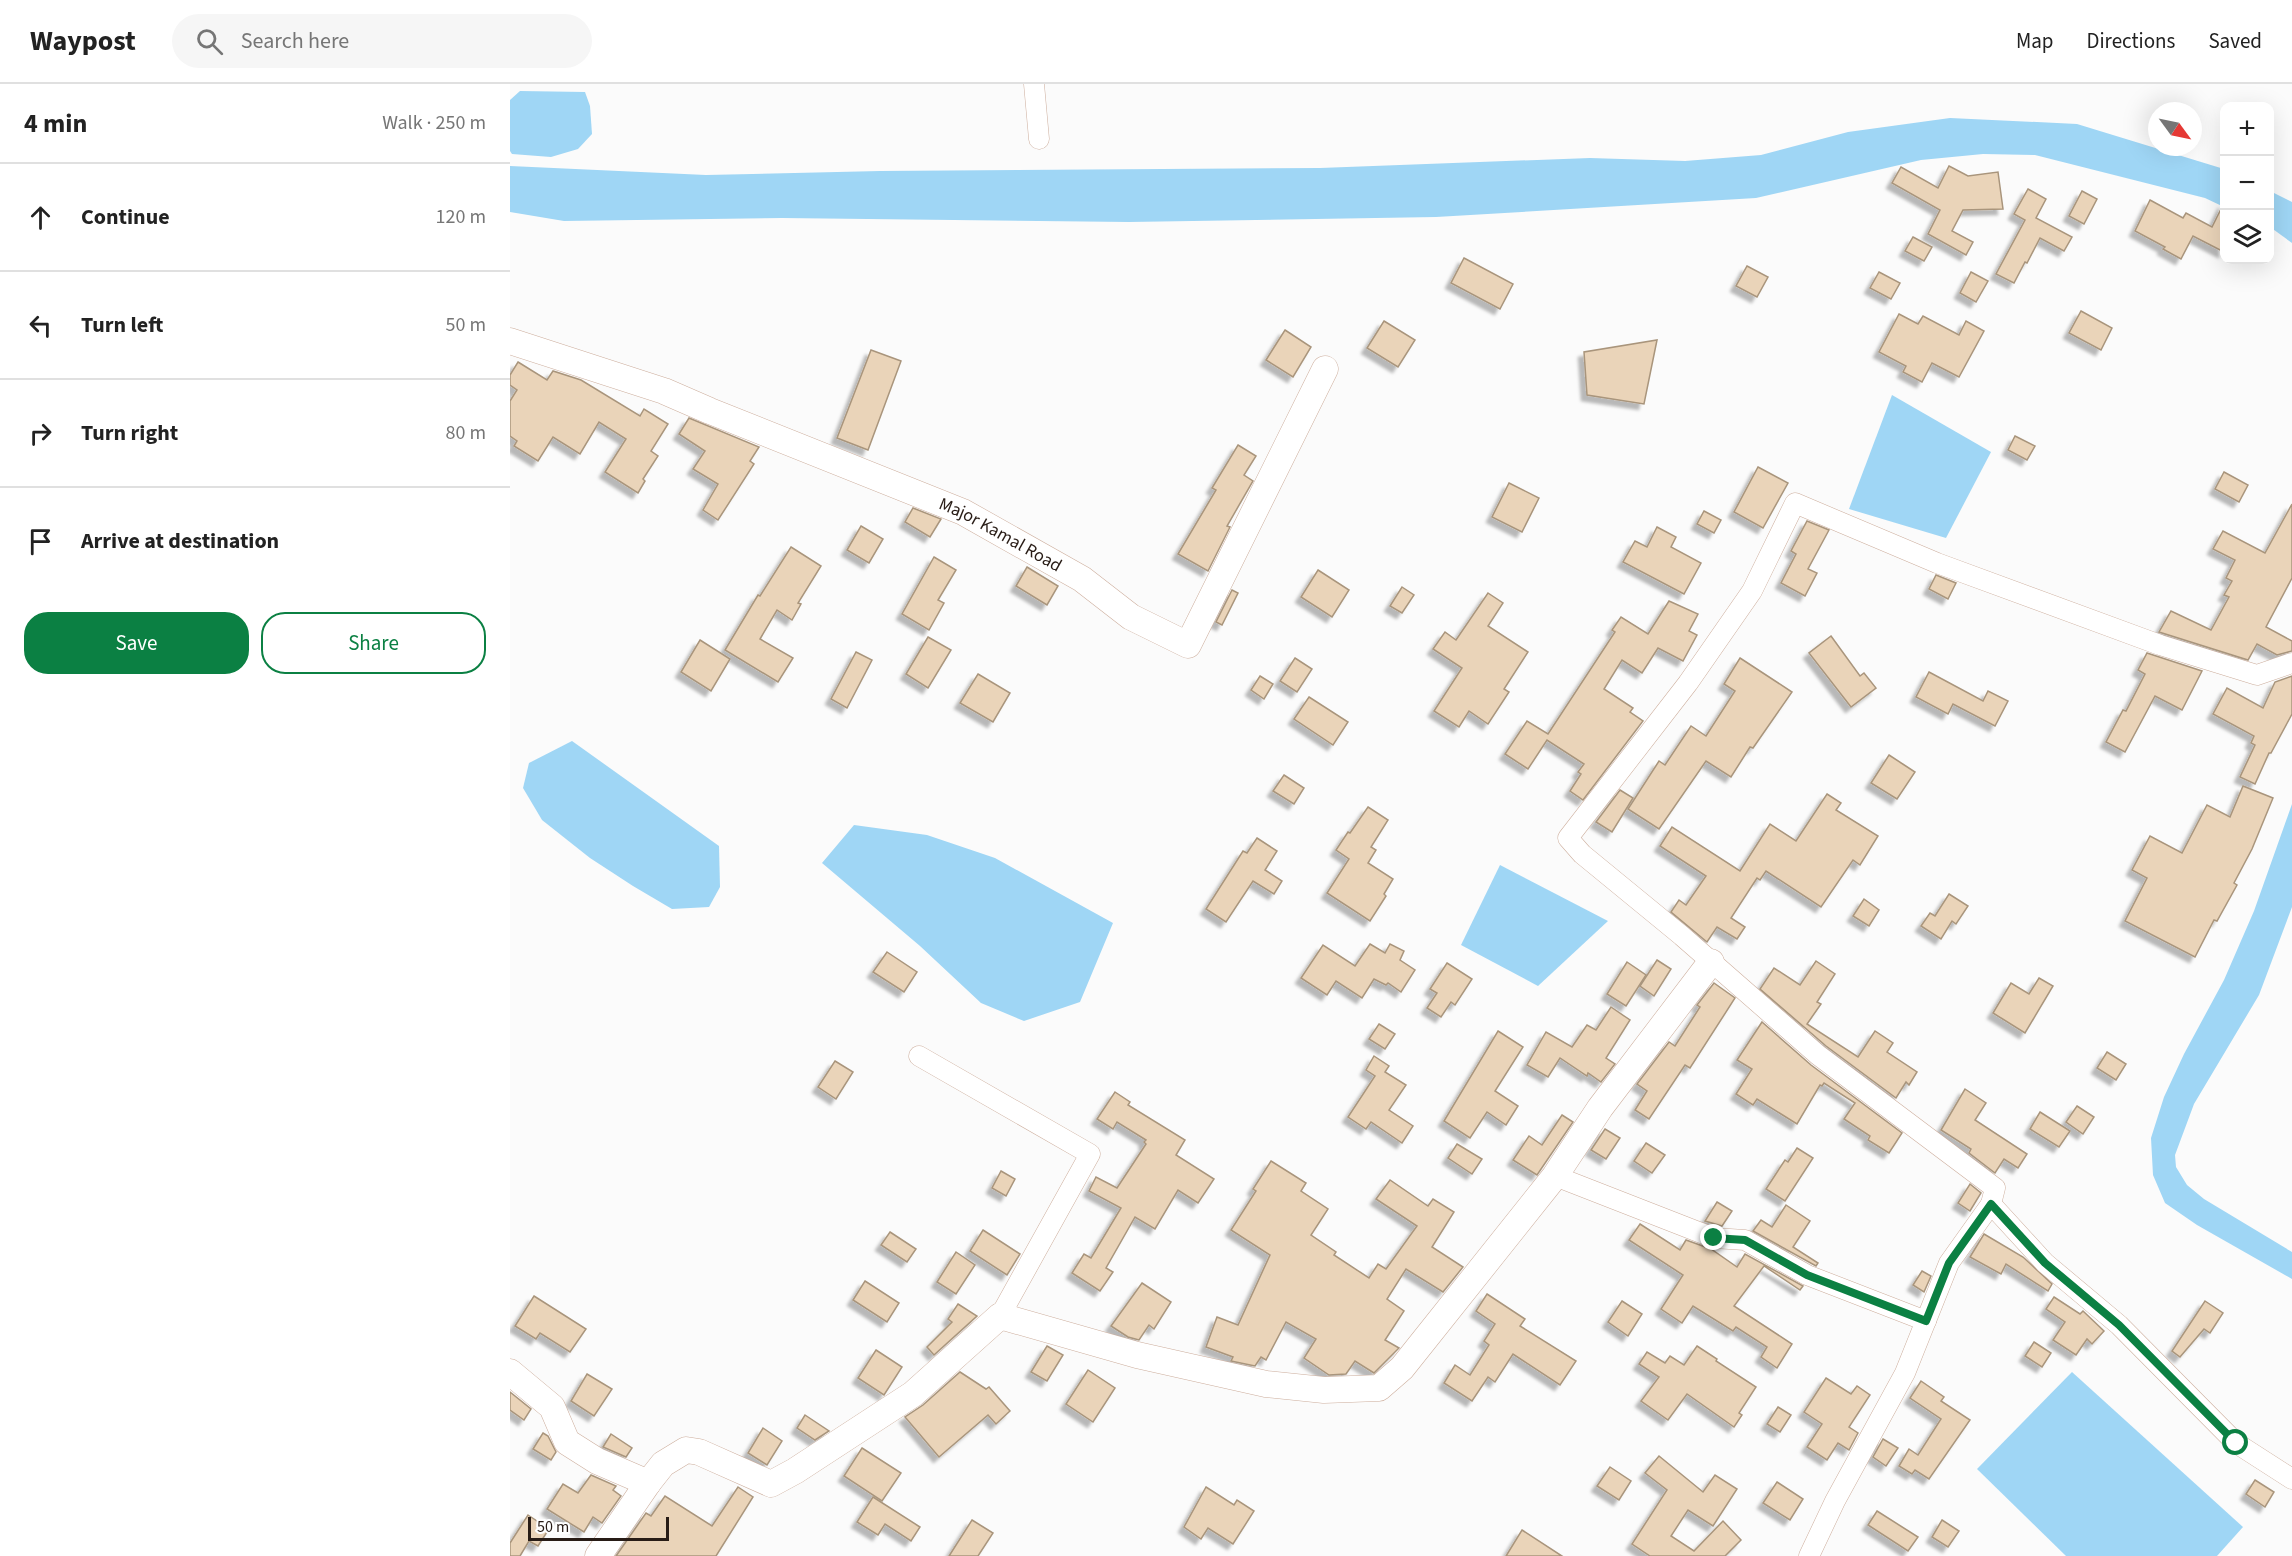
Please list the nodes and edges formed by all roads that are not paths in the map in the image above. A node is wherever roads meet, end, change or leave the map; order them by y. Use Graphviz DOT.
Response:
graph roads {
  1 [pos="1034,84"];
  2 [pos="1039,139"];
  3 [pos="510,341"];
  4 [pos="1325,369"];
  5 [pos="2292,663"];
  6 [pos="1711,962"];
  7 [pos="919,1056"];
  8 [pos="1555,1176"];
  9 [pos="1991,1204"];
  10 [pos="1000,1316"];
  11 [pos="1926,1321"];
  12 [pos="510,1372"];
  13 [pos="2292,1479"];
  14 [pos="648,1483"];
  15 [pos="598,1556"];
  16 [pos="1809,1556"];
  1 -- 2 [label="street"];
  3 -- 4 [label="street, Major Kamal Road"];
  5 -- 6 [label="street"];
  6 -- 8 [label="street"];
  6 -- 9 [label="street"];
  7 -- 10 [label="street"];
  8 -- 10 [label="street"];
  8 -- 11 [label="street"];
  9 -- 11 [label="street"];
  9 -- 13 [label="street"];
  10 -- 14 [label="street"];
  11 -- 16 [label="street"];
  12 -- 14 [label="street"];
  14 -- 15 [label="street"];
}
